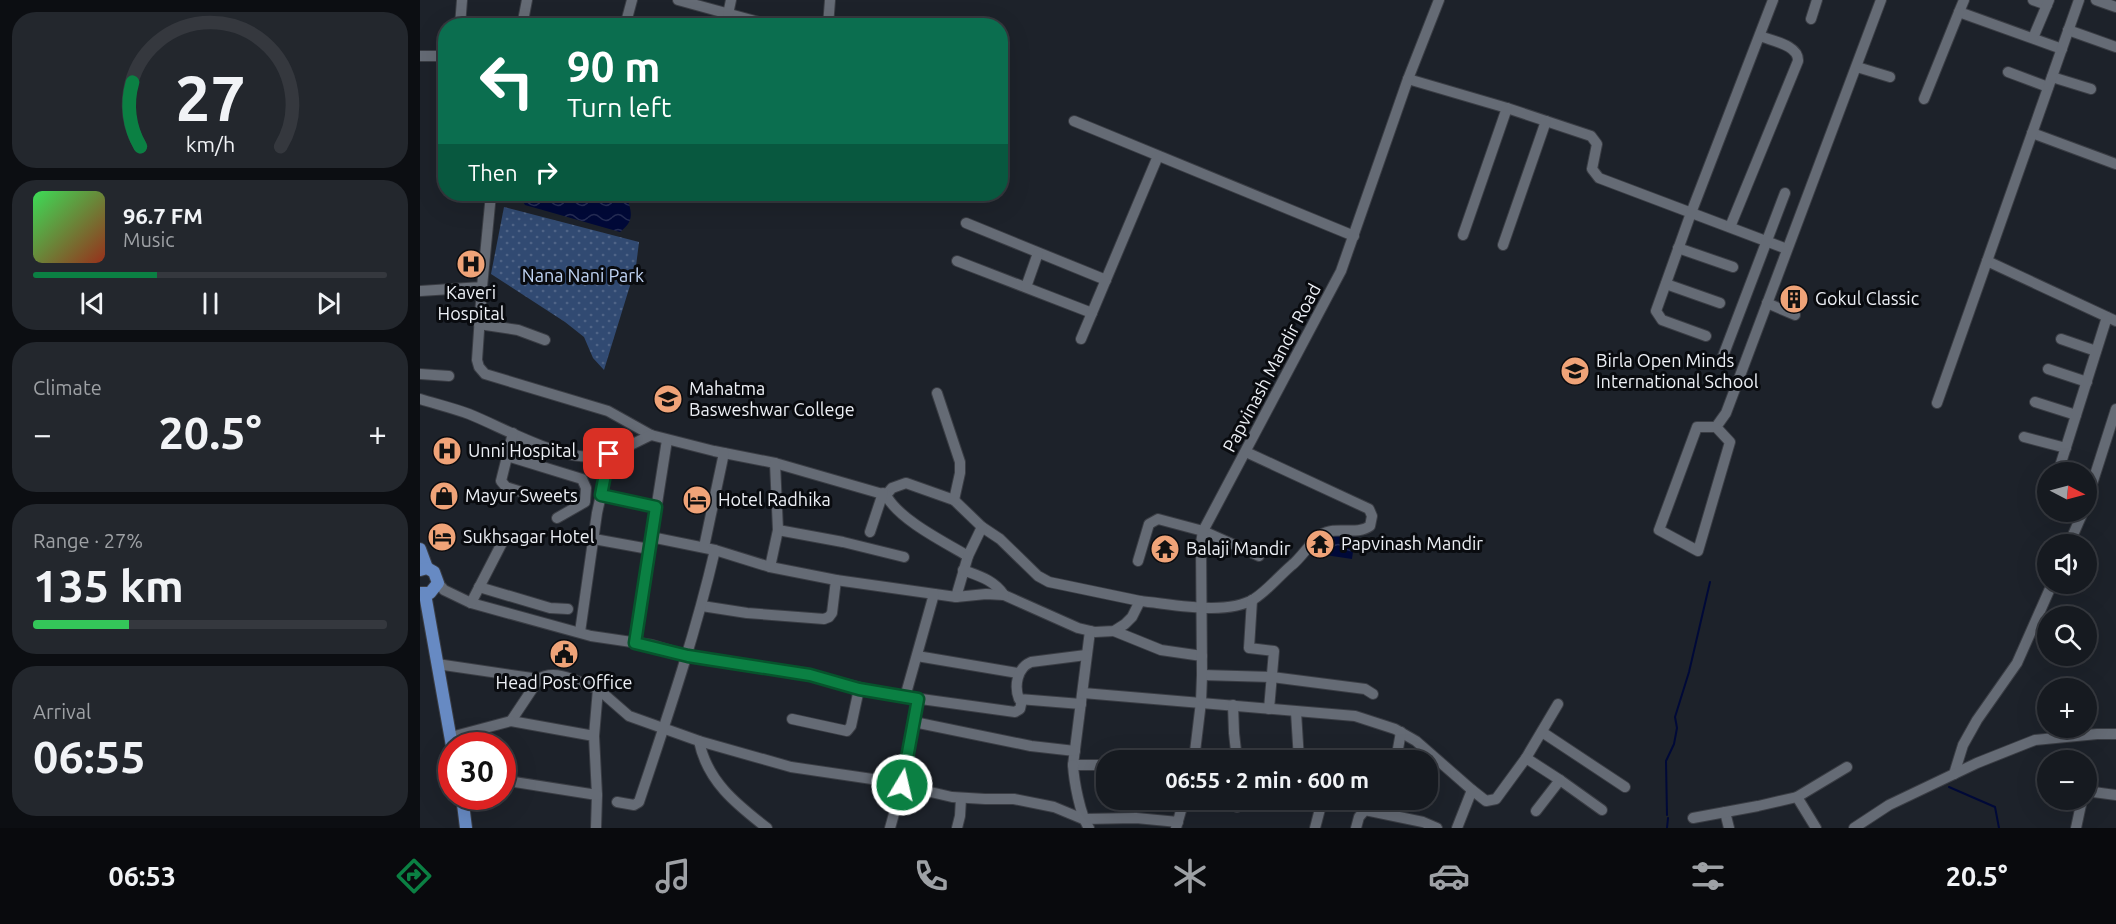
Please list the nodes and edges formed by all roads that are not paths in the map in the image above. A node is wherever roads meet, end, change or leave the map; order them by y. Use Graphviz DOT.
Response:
graph roads {
  1 [pos="462,0"];
  2 [pos="527,0"];
  3 [pos="632,0"];
  4 [pos="678,0"];
  5 [pos="731,0"];
  6 [pos="830,0"];
  7 [pos="1439,0"];
  8 [pos="1773,0"];
  9 [pos="1817,0"];
  10 [pos="1881,0"];
  11 [pos="1964,0"];
  12 [pos="2032,0"];
  13 [pos="2079,0"];
  14 [pos="2096,0"];
  15 [pos="2048,2"];
  16 [pos="2116,7"];
  17 [pos="1959,12"];
  18 [pos="461,18"];
  19 [pos="524,18"];
  20 [pos="627,18"];
  21 [pos="730,18"];
  22 [pos="829,18"];
  23 [pos="1811,19"];
  24 [pos="2068,30"];
  25 [pos="1760,36"];
  26 [pos="2033,38"];
  27 [pos="2116,47"];
  28 [pos="2062,49"];
  29 [pos="420,56"];
  30 [pos="438,56"];
  31 [pos="1857,67"];
  32 [pos="2008,72"];
  33 [pos="1890,77"];
  34 [pos="1408,80"];
  35 [pos="2050,82"];
  36 [pos="2091,89"];
  37 [pos="1924,99"];
  38 [pos="1507,108"];
  39 [pos="1074,121"];
  40 [pos="1546,121"];
  41 [pos="2032,134"];
  42 [pos="1158,156"];
  43 [pos="2116,164"];
  44 [pos="1785,193"];
  45 [pos="490,201"];
  46 [pos="1691,213"];
  47 [pos="966,223"];
  48 [pos="1730,227"];
  49 [pos="1463,235"];
  50 [pos="1354,236"];
  51 [pos="1767,241"];
  52 [pos="1503,245"];
  53 [pos="1678,248"];
  54 [pos="1787,249"];
  55 [pos="1038,253"];
  56 [pos="957,261"];
  57 [pos="1987,261"];
  58 [pos="1733,267"];
  59 [pos="1106,280"];
  60 [pos="1666,284"];
  61 [pos="482,287"];
  62 [pos="1026,287"];
  63 [pos="420,291"];
  64 [pos="1720,303"];
  65 [pos="1767,303"];
  66 [pos="1092,313"];
  67 [pos="1794,315"];
  68 [pos="2112,319"];
  69 [pos="479,324"];
  70 [pos="1706,336"];
  71 [pos="1081,339"];
  72 [pos="2061,339"];
  73 [pos="545,340"];
  74 [pos="2097,351"];
  75 [pos="1720,364"];
  76 [pos="2048,369"];
  77 [pos="420,374"];
  78 [pos="449,376"];
  79 [pos="2087,382"];
  80 [pos="938,393"];
  81 [pos="420,399"];
  82 [pos="2035,402"];
  83 [pos="1937,404"];
  84 [pos="2116,409"];
  85 [pos="2076,415"];
  86 [pos="1716,427"];
  87 [pos="513,433"];
  88 [pos="651,435"];
  89 [pos="2024,437"];
  90 [pos="667,440"];
  91 [pos="545,446"];
  92 [pos="2066,448"];
  93 [pos="1246,452"];
  94 [pos="724,453"];
  95 [pos="609,454"];
  96 [pos="507,456"];
  97 [pos="2061,462"];
  98 [pos="775,463"];
  99 [pos="540,466"];
  100 [pos="2097,469"];
  101 [pos="525,493"];
  102 [pos="885,494"];
  103 [pos="600,499"];
  104 [pos="954,500"];
  105 [pos="585,502"];
  106 [pos="656,507"];
  107 [pos="557,518"];
  108 [pos="982,527"];
  109 [pos="778,530"];
  110 [pos="1203,531"];
  111 [pos="870,532"];
  112 [pos="651,537"];
  113 [pos="594,539"];
  114 [pos="503,541"];
  115 [pos="709,548"];
  116 [pos="420,549"];
  117 [pos="649,549"];
  118 [pos="968,556"];
  119 [pos="1258,556"];
  120 [pos="904,557"];
  121 [pos="1138,561"];
  122 [pos="770,567"];
  123 [pos="423,569"];
  124 [pos="963,570"];
  125 [pos="836,580"];
  126 [pos="438,584"];
  127 [pos="479,587"];
  128 [pos="422,594"];
  129 [pos="934,594"];
  130 [pos="2048,594"];
  131 [pos="1004,595"];
  132 [pos="956,597"];
  133 [pos="1252,600"];
  134 [pos="1140,601"];
  135 [pos="471,603"];
  136 [pos="702,606"];
  137 [pos="1202,607"];
  138 [pos="568,609"];
  139 [pos="1090,631"];
  140 [pos="1114,631"];
  141 [pos="580,632"];
  142 [pos="635,643"];
  143 [pos="1086,655"];
  144 [pos="688,656"];
  145 [pos="917,656"];
  146 [pos="1202,656"];
  147 [pos="437,664"];
  148 [pos="1018,673"];
  149 [pos="1202,675"];
  150 [pos="1272,677"];
  151 [pos="539,679"];
  152 [pos="598,689"];
  153 [pos="859,689"];
  154 [pos="1373,694"];
  155 [pos="905,697"];
  156 [pos="1082,698"];
  157 [pos="918,699"];
  158 [pos="1022,700"];
  159 [pos="1201,702"];
  160 [pos="1558,704"];
  161 [pos="1233,705"];
  162 [pos="1269,709"];
  163 [pos="1296,712"];
  164 [pos="792,719"];
  165 [pos="511,721"];
  166 [pos="914,722"];
  167 [pos="664,729"];
  168 [pos="450,732"];
  169 [pos="479,732"];
  170 [pos="1401,732"];
  171 [pos="1542,732"];
  172 [pos="2116,734"];
  173 [pos="594,736"];
  174 [pos="699,741"];
  175 [pos="1195,750"];
  176 [pos="1236,750"];
  177 [pos="1298,750"];
  178 [pos="1398,750"];
  179 [pos="1075,751"];
  180 [pos="1526,758"];
  181 [pos="1074,765"];
  182 [pos="1096,765"];
  183 [pos="1847,767"];
  184 [pos="1954,774"];
  185 [pos="1560,780"];
  186 [pos="516,782"];
  187 [pos="902,785"];
  188 [pos="1625,787"];
  189 [pos="1472,790"];
  190 [pos="2097,792"];
  191 [pos="597,795"];
  192 [pos="2116,795"];
  193 [pos="1797,796"];
  194 [pos="961,798"];
  195 [pos="617,802"];
  196 [pos="464,810"];
  197 [pos="1181,810"];
  198 [pos="1320,810"];
  199 [pos="1361,810"];
  200 [pos="1377,810"];
  201 [pos="1392,810"];
  202 [pos="1602,810"];
  203 [pos="2080,810"];
  204 [pos="1536,811"];
  205 [pos="1725,812"];
  206 [pos="1391,815"];
  207 [pos="1693,818"];
  208 [pos="752,823"];
  209 [pos="1086,824"];
  210 [pos="1177,825"];
  211 [pos="466,828"];
  212 [pos="596,828"];
  213 [pos="766,828"];
  214 [pos="890,828"];
  215 [pos="957,828"];
  216 [pos="1315,828"];
  217 [pos="1356,828"];
  218 [pos="1437,828"];
  219 [pos="1457,828"];
  220 [pos="1729,828"];
  221 [pos="1816,828"];
  222 [pos="1854,828"];
  223 [pos="2076,828"];
  1 -- 18 [label="street"];
  2 -- 19 [label="street"];
  3 -- 20 [label="street"];
  4 -- 21 [label="street"];
  5 -- 21 [label="street"];
  6 -- 22 [label="street"];
  7 -- 34 [label="street, Papvinash Mandir Road"];
  8 -- 25 [label="street"];
  9 -- 23 [label="street"];
  10 -- 31 [label="street"];
  11 -- 17 [label="street"];
  12 -- 15 [label="street"];
  13 -- 24 [label="street"];
  14 -- 16 [label="street"];
  15 -- 26 [label="street"];
  17 -- 26 [label="street"];
  17 -- 37 [label="street"];
  24 -- 27 [label="street"];
  24 -- 28 [label="street"];
  25 -- 46 [label="street"];
  25 -- 48 [label="street"];
  26 -- 28 [label="street"];
  28 -- 35 [label="street"];
  29 -- 30 [label="street"];
  31 -- 33 [label="street"];
  31 -- 54 [label="street"];
  32 -- 35 [label="street"];
  34 -- 38 [label="street"];
  34 -- 50 [label="street, Papvinash Mandir Road"];
  35 -- 36 [label="street"];
  35 -- 41 [label="street"];
  38 -- 40 [label="street"];
  38 -- 49 [label="street"];
  39 -- 42 [label="street"];
  40 -- 46 [label="street"];
  40 -- 52 [label="street"];
  41 -- 43 [label="street"];
  41 -- 57 [label="street"];
  42 -- 50 [label="street"];
  42 -- 59 [label="street"];
  44 -- 51 [label="street"];
  45 -- 61 [label="street"];
  46 -- 48 [label="street"];
  46 -- 53 [label="street"];
  47 -- 55 [label="street"];
  48 -- 51 [label="street"];
  50 -- 93 [label="street, Papvinash Mandir Road"];
  51 -- 54 [label="street"];
  51 -- 75 [label="street"];
  53 -- 58 [label="street"];
  53 -- 60 [label="street"];
  54 -- 65 [label="street"];
  55 -- 59 [label="street"];
  55 -- 62 [label="street"];
  56 -- 62 [label="street"];
  57 -- 68 [label="street"];
  57 -- 83 [label="street"];
  59 -- 66 [label="street"];
  60 -- 64 [label="street"];
  60 -- 70 [label="street"];
  61 -- 63 [label="street"];
  61 -- 69 [label="street"];
  62 -- 66 [label="street"];
  65 -- 67 [label="street"];
  65 -- 86 [label="street"];
  66 -- 71 [label="street"];
  68 -- 74 [label="street"];
  69 -- 73 [label="street"];
  69 -- 88 [label="street"];
  72 -- 74 [label="street"];
  74 -- 79 [label="street"];
  76 -- 79 [label="street"];
  77 -- 78 [label="street"];
  79 -- 85 [label="street"];
  80 -- 104 [label="street"];
  81 -- 87 [label="street"];
  82 -- 85 [label="street"];
  84 -- 100 [label="street"];
  85 -- 92 [label="street"];
  86 -- 86 [label="street"];
  87 -- 91 [label="street"];
  87 -- 96 [label="street"];
  88 -- 90 [label="street"];
  88 -- 95 [label="street"];
  89 -- 92 [label="street"];
  90 -- 94 [label="street"];
  90 -- 106 [label="street"];
  91 -- 95 [label="street"];
  91 -- 99 [label="street"];
  92 -- 97 [label="street"];
  93 -- 110 [label="street, Papvinash Mandir Road"];
  93 -- 133 [label="street"];
  94 -- 98 [label="street"];
  94 -- 115 [label="street"];
  95 -- 103 [label="street"];
  96 -- 99 [label="street"];
  96 -- 101 [label="street"];
  98 -- 102 [label="street"];
  98 -- 109 [label="street"];
  99 -- 105 [label="street"];
  102 -- 104 [label="street"];
  102 -- 111 [label="street"];
  102 -- 118 [label="street"];
  103 -- 105 [label="street"];
  103 -- 106 [label="street"];
  103 -- 113 [label="street"];
  104 -- 108 [label="street"];
  105 -- 107 [label="street"];
  106 -- 112 [label="street"];
  108 -- 118 [label="street"];
  108 -- 134 [label="street"];
  109 -- 120 [label="street"];
  109 -- 122 [label="street"];
  110 -- 119 [label="street"];
  110 -- 121 [label="street"];
  110 -- 137 [label="street, Papvinash Mandir Road"];
  112 -- 115 [label="street"];
  112 -- 117 [label="street"];
  113 -- 117 [label="street"];
  113 -- 141 [label="street"];
  114 -- 127 [label="street"];
  115 -- 122 [label="street"];
  115 -- 136 [label="street"];
  116 -- 123 [label="main road"];
  117 -- 142 [label="street"];
  118 -- 124 [label="street"];
  122 -- 125 [label="street"];
  123 -- 126 [label="main road"];
  124 -- 131 [label="street"];
  124 -- 132 [label="street"];
  125 -- 129 [label="street"];
  125 -- 136 [label="street"];
  126 -- 128 [label="main road"];
  126 -- 135 [label="street"];
  127 -- 135 [label="street"];
  127 -- 138 [label="street"];
  128 -- 147 [label="main road"];
  129 -- 132 [label="street"];
  129 -- 145 [label="street"];
  130 -- 184 [label="street"];
  131 -- 132 [label="street"];
  131 -- 139 [label="street"];
  133 -- 137 [label="street"];
  133 -- 150 [label="street"];
  134 -- 137 [label="street"];
  134 -- 140 [label="street"];
  135 -- 141 [label="street"];
  136 -- 144 [label="street"];
  137 -- 146 [label="street, Papvinash Mandir Road"];
  139 -- 140 [label="street"];
  139 -- 143 [label="street"];
  140 -- 146 [label="street"];
  141 -- 142 [label="street"];
  142 -- 144 [label="street"];
  143 -- 148 [label="street"];
  143 -- 156 [label="street"];
  144 -- 153 [label="street"];
  144 -- 167 [label="street"];
  145 -- 148 [label="street"];
  145 -- 155 [label="street"];
  146 -- 149 [label="street, Papvinash Mandir Road"];
  147 -- 151 [label="street"];
  147 -- 168 [label="main road"];
  148 -- 158 [label="street"];
  149 -- 150 [label="street"];
  149 -- 159 [label="street, Papvinash Mandir Road"];
  150 -- 154 [label="street"];
  150 -- 162 [label="street"];
  151 -- 152 [label="street"];
  151 -- 165 [label="street"];
  152 -- 167 [label="street"];
  152 -- 173 [label="street"];
  153 -- 155 [label="street"];
  153 -- 164 [label="street"];
  155 -- 157 [label="street"];
  156 -- 158 [label="street"];
  156 -- 159 [label="street"];
  156 -- 179 [label="street"];
  157 -- 158 [label="street"];
  157 -- 166 [label="street"];
  159 -- 161 [label="street"];
  159 -- 175 [label="street, Papvinash Mandir Road"];
  160 -- 171 [label="street"];
  161 -- 162 [label="street"];
  161 -- 176 [label="street"];
  162 -- 163 [label="street"];
  163 -- 170 [label="street"];
  163 -- 177 [label="street"];
  165 -- 169 [label="street"];
  165 -- 173 [label="street"];
  166 -- 179 [label="street"];
  166 -- 187 [label="street"];
  167 -- 174 [label="street"];
  167 -- 195 [label="street"];
  170 -- 178 [label="street"];
  170 -- 189 [label="street"];
  171 -- 180 [label="street"];
  171 -- 188 [label="street"];
  172 -- 184 [label="street"];
  173 -- 191 [label="street"];
  174 -- 187 [label="street"];
  174 -- 208 [label="street"];
  179 -- 181 [label="street"];
  180 -- 185 [label="street"];
  180 -- 189 [label="street"];
  181 -- 182 [label="street"];
  181 -- 209 [label="street"];
  183 -- 193 [label="street"];
  184 -- 222 [label="street"];
  185 -- 202 [label="street"];
  185 -- 204 [label="street"];
  186 -- 191 [label="street"];
  187 -- 194 [label="street"];
  187 -- 214 [label="street"];
  189 -- 219 [label="street"];
  190 -- 192 [label="street"];
  191 -- 212 [label="street"];
  193 -- 205 [label="street"];
  193 -- 221 [label="street"];
  194 -- 209 [label="street"];
  194 -- 215 [label="street"];
  196 -- 211 [label="main road"];
  197 -- 210 [label="street"];
  198 -- 216 [label="street"];
  199 -- 217 [label="street"];
  200 -- 206 [label="street"];
  201 -- 206 [label="street"];
  203 -- 223 [label="street"];
  205 -- 207 [label="street"];
  205 -- 220 [label="street"];
  206 -- 218 [label="street"];
  208 -- 213 [label="street"];
  209 -- 210 [label="street"];
}
